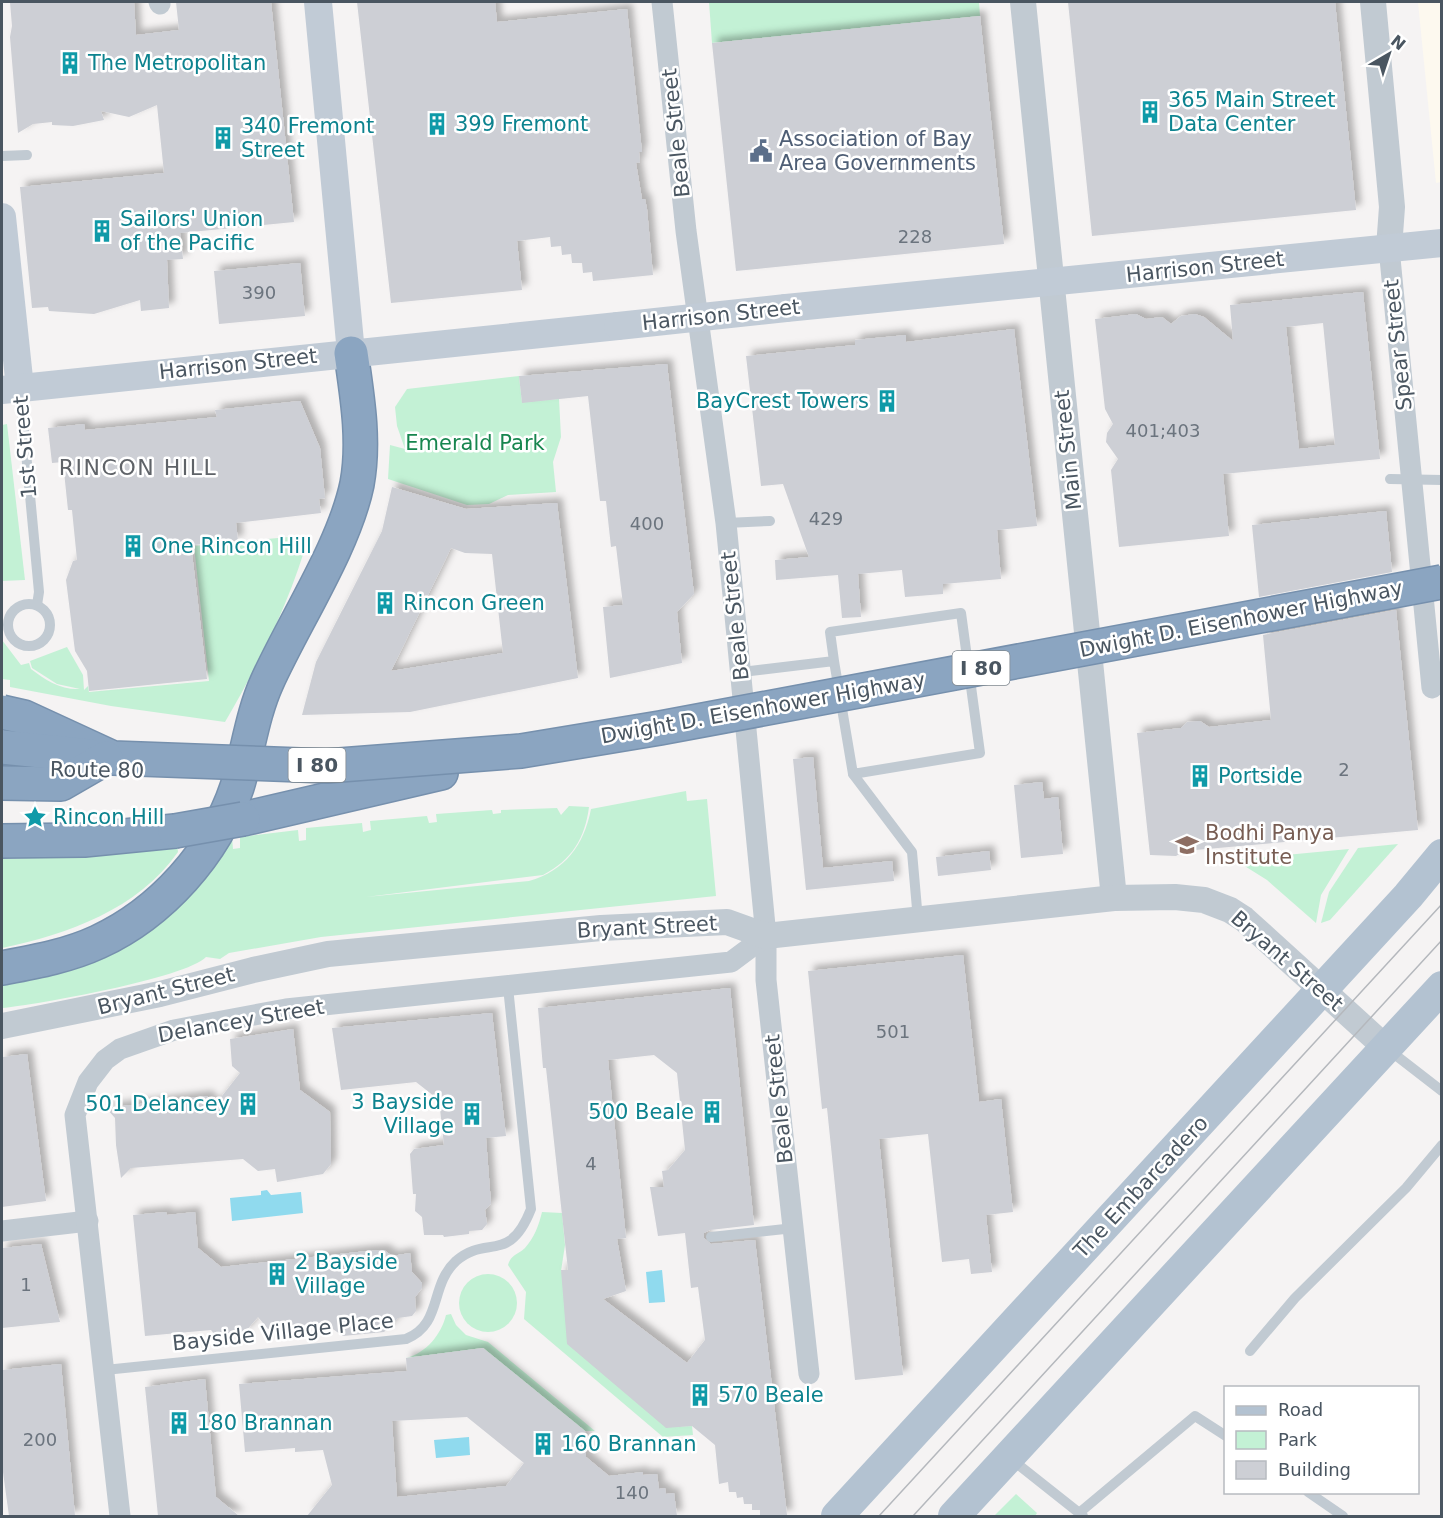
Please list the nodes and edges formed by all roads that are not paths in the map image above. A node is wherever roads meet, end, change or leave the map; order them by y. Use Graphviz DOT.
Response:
graph roads {
  1 [pos="318,2"];
  2 [pos="662,2"];
  3 [pos="1023,2"];
  4 [pos="1373,2"];
  5 [pos="27,155"];
  6 [pos="2,156"];
  7 [pos="2,217"];
  8 [pos="1442,243"];
  9 [pos="1389,248"];
  10 [pos="1050,282"];
  11 [pos="351,353"];
  12 [pos="11,389"];
  13 [pos="1411,477"];
  14 [pos="1390,479"];
  15 [pos="1442,480"];
  16 [pos="770,521"];
  17 [pos="726,523"];
  18 [pos="1442,582"];
  19 [pos="1442,593"];
  20 [pos="37,605"];
  21 [pos="834,661"];
  22 [pos="742,672"];
  23 [pos="1432,688"];
  24 [pos="2,707"];
  25 [pos="2,712"];
  26 [pos="2,736"];
  27 [pos="2,747"];
  28 [pos="110,758"];
  29 [pos="2,768"];
  30 [pos="193,772"];
  31 [pos="441,773"];
  32 [pos="853,774"];
  33 [pos="2,783"];
  34 [pos="2,841"];
  35 [pos="1442,855"];
  36 [pos="1114,898"];
  37 [pos="918,920"];
  38 [pos="766,936"];
  39 [pos="3,967"];
  40 [pos="508,987"];
  41 [pos="1442,987"];
  42 [pos="1321,989"];
  43 [pos="2,1026"];
  44 [pos="1386,1048"];
  45 [pos="1442,1091"];
  46 [pos="1442,1145"];
  47 [pos="88,1221"];
  48 [pos="794,1228"];
  49 [pos="2,1231"];
  50 [pos="711,1237"];
  51 [pos="1250,1351"];
  52 [pos="105,1370"];
  53 [pos="809,1374"];
  54 [pos="1224,1435"];
  55 [pos="1009,1457"];
  56 [pos="1311,1494"];
  57 [pos="1081,1515"];
  58 [pos="120,1516"];
  59 [pos="837,1516"];
  60 [pos="954,1516"];
  61 [pos="1343,1516"];
  1 -- 11 [label="main road"];
  2 -- 17 [label="street, Beale Street"];
  3 -- 10 [label="street, Main Street"];
  4 -- 9 [label="street, Spear Street"];
  5 -- 6 [label="lane"];
  7 -- 12 [label="main road, 1st Street"];
  8 -- 9 [label="main road, Harrison Street"];
  9 -- 10 [label="main road, Harrison Street"];
  9 -- 13 [label="street, Spear Street"];
  10 -- 11 [label="main road, Harrison Street, bridge"];
  10 -- 36 [label="street, Main Street"];
  11 -- 12 [label="main road, Harrison Street"];
  11 -- 39 [label="highway"];
  12 -- 20 [label="lane, 1st Street"];
  13 -- 14 [label="lane"];
  13 -- 15 [label="lane"];
  13 -- 23 [label="street, Spear Street"];
  16 -- 17 [label="lane"];
  17 -- 22 [label="street, Beale Street"];
  18 -- 28 [label="highway, Dwight D. Eisenhower Highway / I 80, bridge"];
  19 -- 31 [label="highway, Dwight D. Eisenhower Highway / I 80"];
  20 -- 20 [label="lane, 1st Street"];
  21 -- 22 [label="lane"];
  21 -- 32 [label="lane"];
  21 -- 32 [label="lane"];
  22 -- 38 [label="street, Beale Street"];
  24 -- 30 [label="highway"];
  25 -- 28 [label="highway, bridge"];
  26 -- 30 [label="highway"];
  27 -- 28 [label="highway, Route 80 / I 80, bridge"];
  28 -- 33 [label="highway, bridge"];
  29 -- 30 [label="highway, Route 80 / I 80"];
  30 -- 31 [label="highway, Dwight D. Eisenhower Highway / I 80"];
  31 -- 34 [label="highway, bridge"];
  32 -- 37 [label="lane"];
  35 -- 42 [label="main road, The Embarcadero"];
  36 -- 37 [label="street, Bryant Street"];
  36 -- 42 [label="street, Bryant Street"];
  37 -- 38 [label="street, Bryant Street"];
  38 -- 40 [label="street, Delancey Street"];
  38 -- 43 [label="street, Bryant Street"];
  38 -- 48 [label="street, Beale Street"];
  40 -- 47 [label="street, Delancey Street"];
  40 -- 52 [label="lane, Bayside Village Place"];
  41 -- 44 [label="main road"];
  42 -- 44 [label="street, Bryant Street"];
  42 -- 59 [label="main road, The Embarcadero"];
  44 -- 45 [label="lane"];
  44 -- 55 [label="main road"];
  46 -- 51 [label="lane"];
  47 -- 49 [label="street"];
  47 -- 52 [label="street, Delancey Street"];
  48 -- 50 [label="lane"];
  48 -- 53 [label="street, Beale Street"];
  52 -- 58 [label="street, Delancey Street"];
  54 -- 57 [label="lane"];
  55 -- 57 [label="lane"];
  55 -- 60 [label="main road"];
  56 -- 61 [label="lane"];
}
